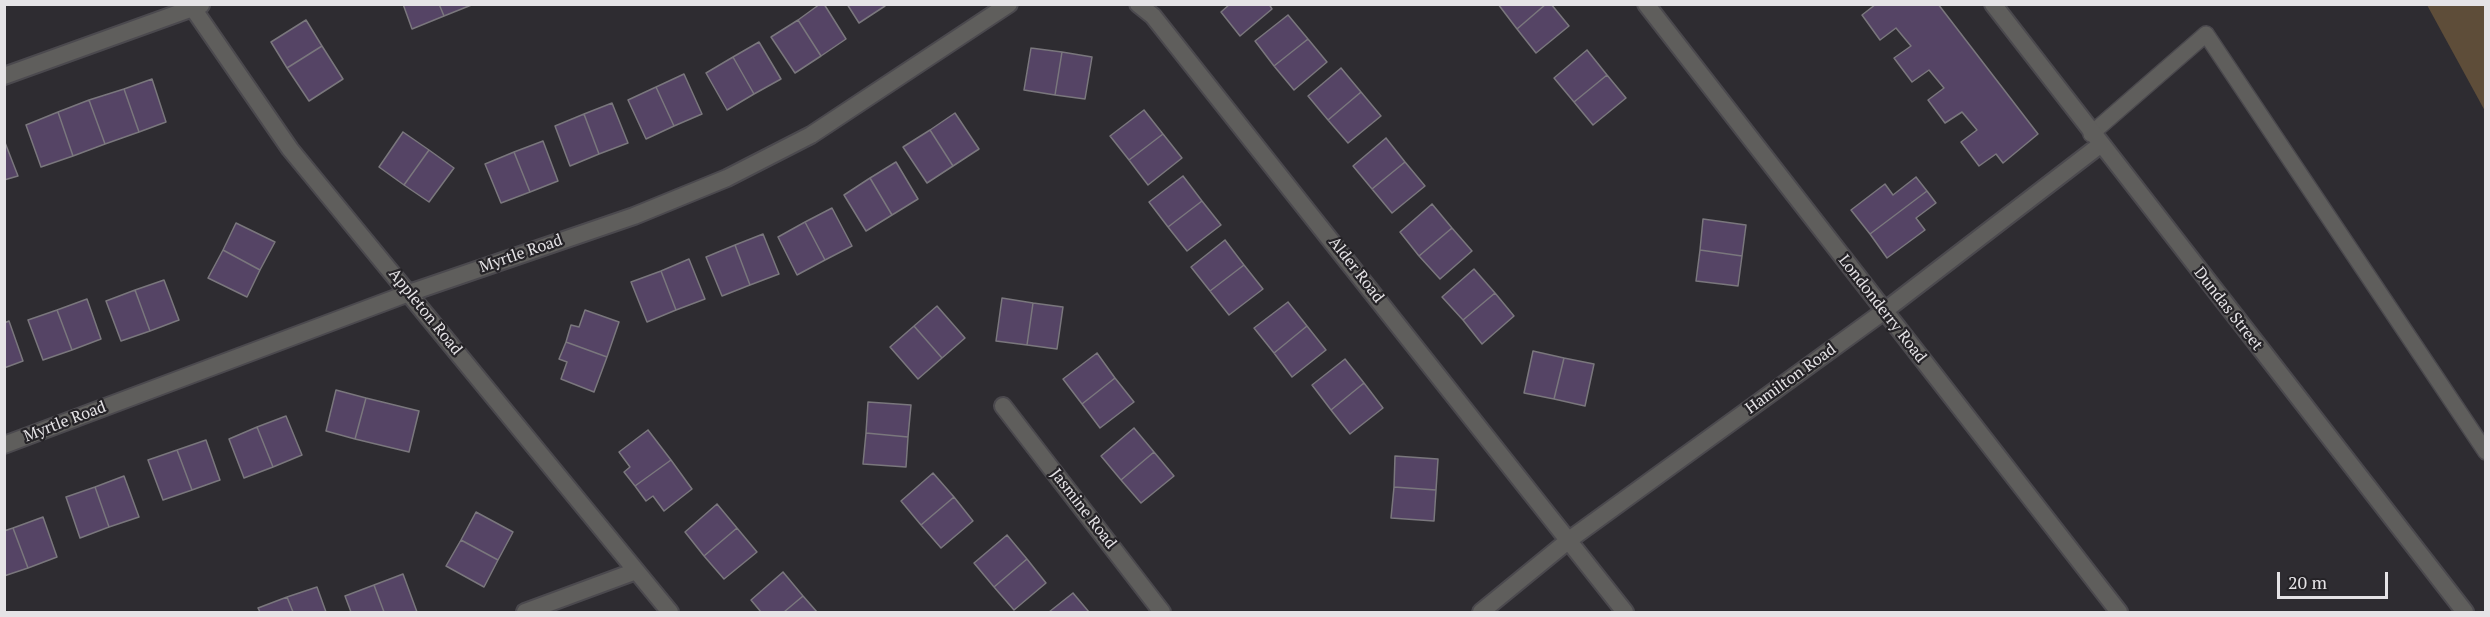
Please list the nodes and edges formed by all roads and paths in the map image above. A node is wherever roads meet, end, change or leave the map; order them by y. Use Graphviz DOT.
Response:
graph roads {
  1 [pos="1009,4"];
  2 [pos="1138,4"];
  3 [pos="1646,4"];
  4 [pos="1993,4"];
  5 [pos="195,6"];
  6 [pos="4,76"];
  7 [pos="2096,139"];
  8 [pos="409,293"];
  9 [pos="1883,312"];
  10 [pos="1003,406"];
  11 [pos="4,445"];
  12 [pos="2486,452"];
  13 [pos="1569,540"];
  14 [pos="636,571"];
  15 [pos="525,612"];
  16 [pos="670,612"];
  17 [pos="1162,612"];
  18 [pos="1481,612"];
  19 [pos="1625,612"];
  20 [pos="2119,612"];
  21 [pos="2465,612"];
  1 -- 8 [label="street, Myrtle Road"];
  2 -- 13 [label="street, Alder Road"];
  3 -- 9 [label="street, Londonderry Road"];
  4 -- 7 [label="street, Dundas Street"];
  5 -- 6 [label="street"];
  5 -- 8 [label="street, Appleton Road"];
  7 -- 9 [label="street, Hamilton Road"];
  7 -- 12 [label="lane"];
  7 -- 21 [label="street, Dundas Street"];
  8 -- 11 [label="street, Myrtle Road"];
  8 -- 14 [label="street, Appleton Road"];
  9 -- 13 [label="street, Hamilton Road"];
  9 -- 20 [label="street, Londonderry Road"];
  10 -- 17 [label="street, Jasmine Road"];
  13 -- 18 [label="street, Hamilton Road"];
  13 -- 19 [label="street, Alder Road"];
  14 -- 15 [label="street"];
  14 -- 16 [label="street, Appleton Road"];
}
